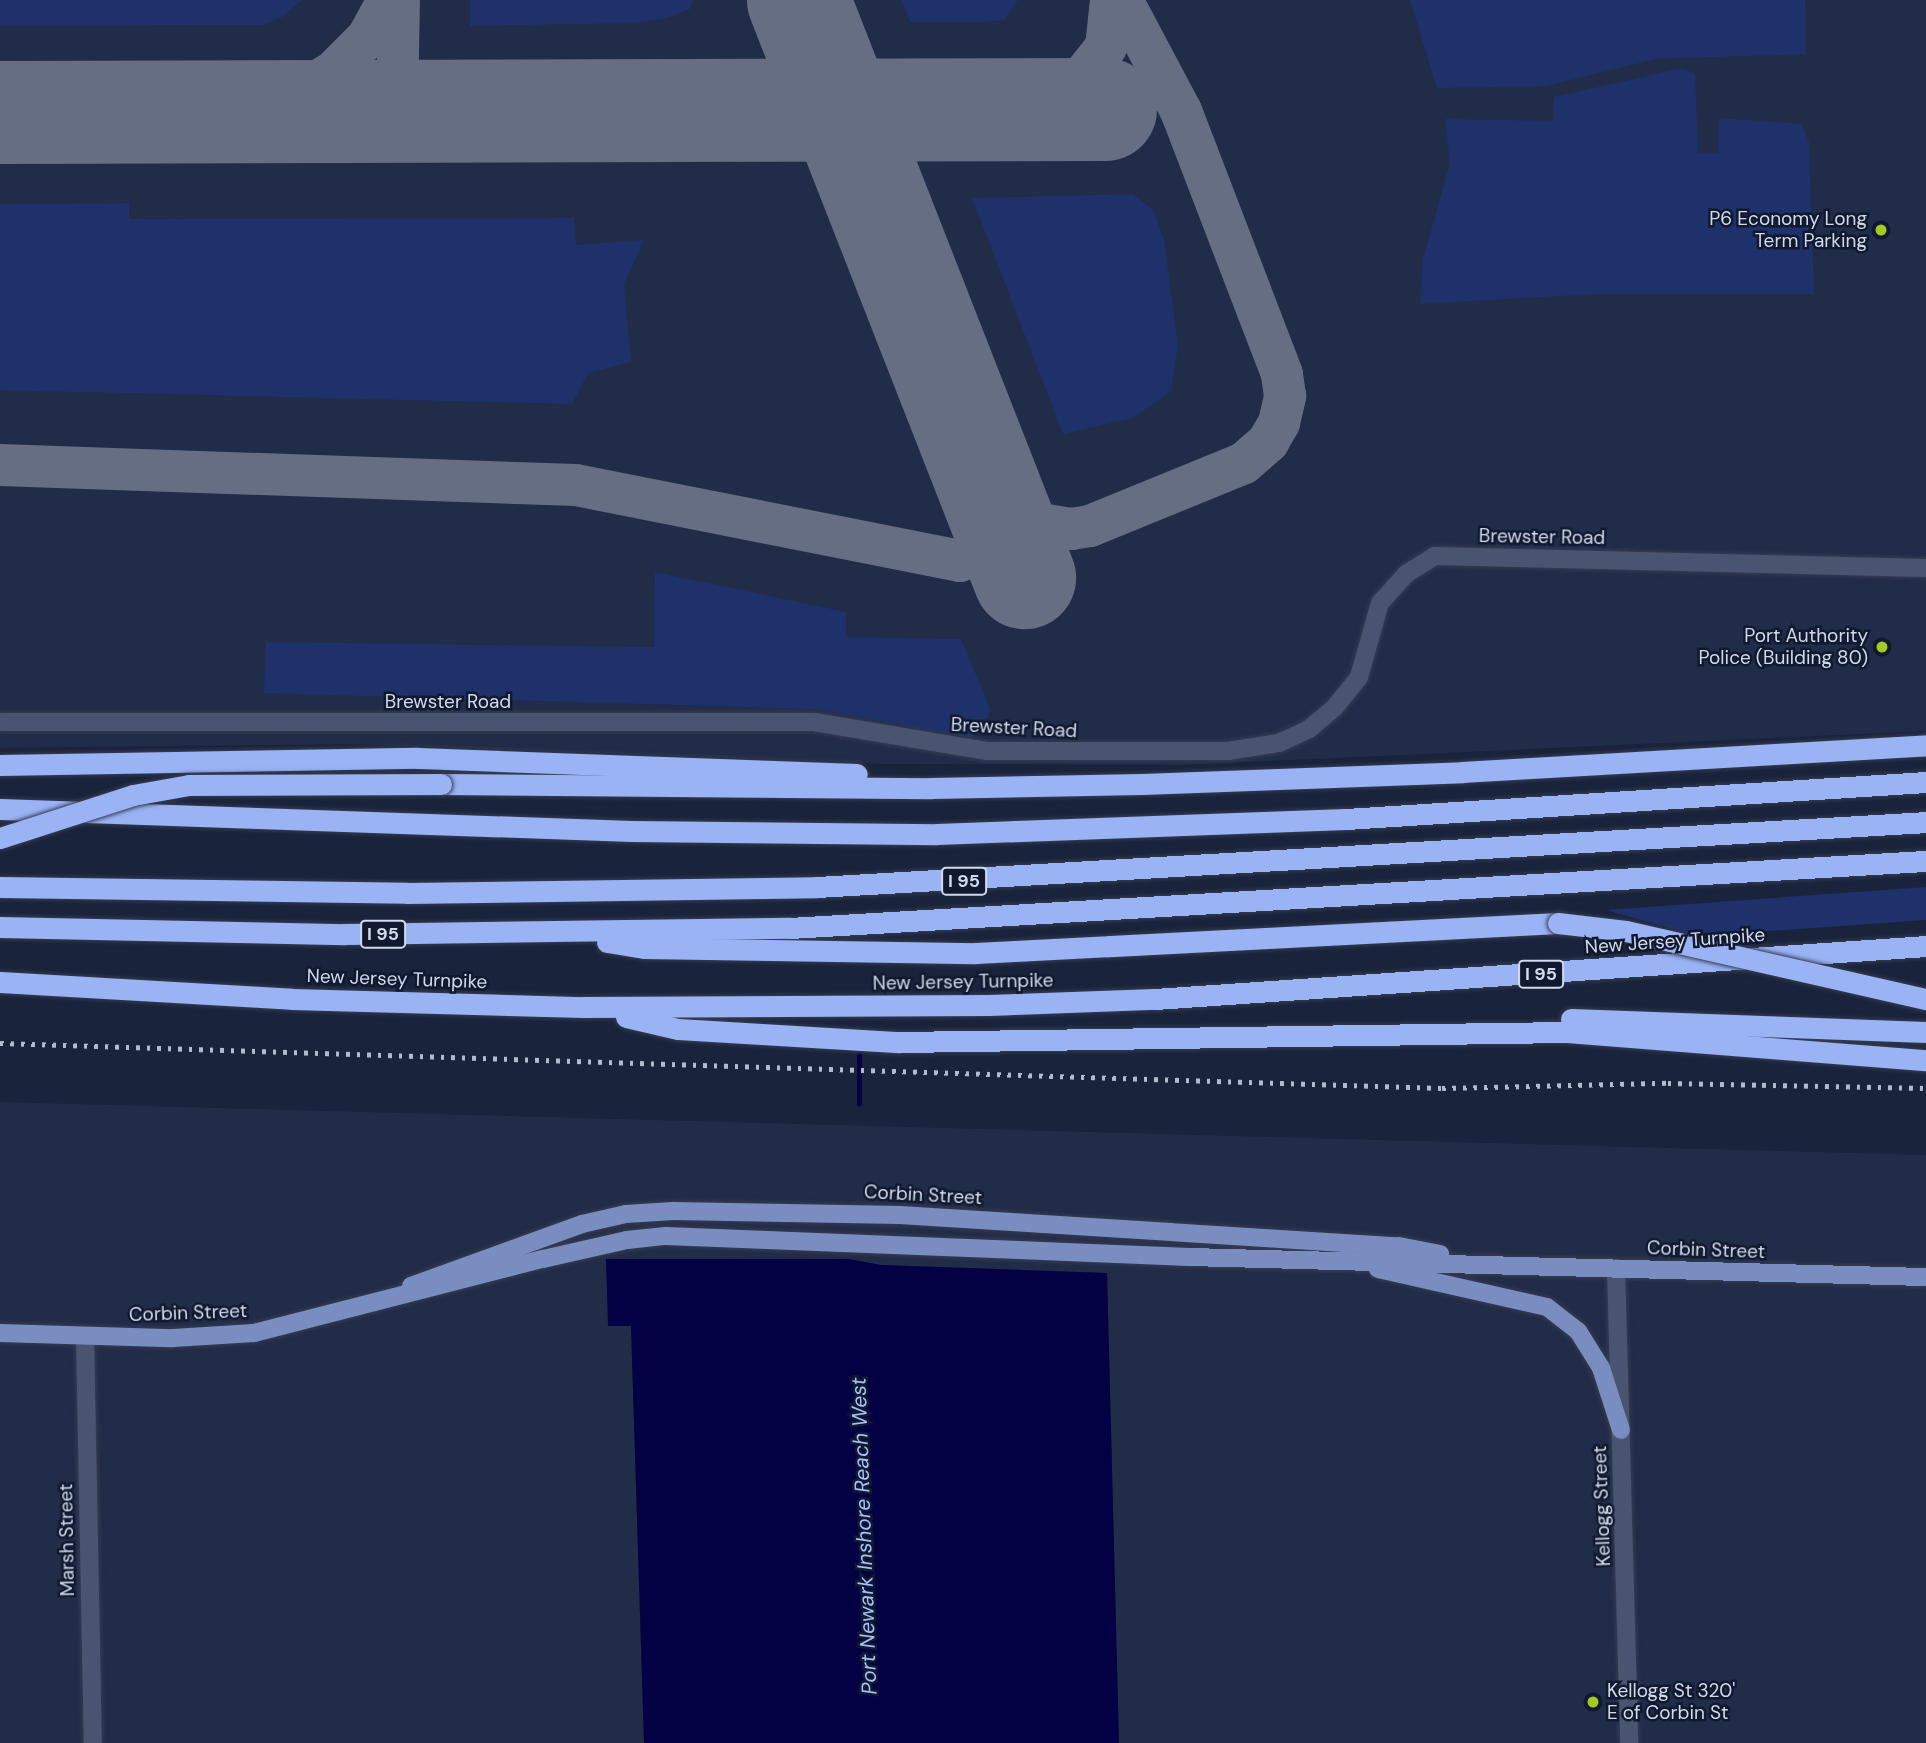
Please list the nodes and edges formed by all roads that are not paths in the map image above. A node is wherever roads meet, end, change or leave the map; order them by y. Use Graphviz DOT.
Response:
graph roads {
  1 [pos="1926,568"];
  2 [pos="0,722"];
  3 [pos="1926,744"];
  4 [pos="0,765"];
  5 [pos="1926,782"];
  6 [pos="1005,785"];
  7 [pos="0,809"];
  8 [pos="1926,822"];
  9 [pos="0,838"];
  10 [pos="1926,861"];
  11 [pos="0,887"];
  12 [pos="0,927"];
  13 [pos="557,933"];
  14 [pos="1926,946"];
  15 [pos="0,982"];
  16 [pos="1926,999"];
  17 [pos="583,1007"];
  18 [pos="1395,1031"];
  19 [pos="1926,1032"];
  20 [pos="1926,1060"];
  21 [pos="1337,1261"];
  22 [pos="1485,1263"];
  23 [pos="1616,1268"];
  24 [pos="1926,1277"];
  25 [pos="373,1304"];
  26 [pos="0,1333"];
  27 [pos="85,1336"];
  28 [pos="1621,1430"];
  29 [pos="93,1743"];
  30 [pos="1629,1743"];
  1 -- 2 [label="street, Brewster Road"];
  3 -- 6 [label="highway"];
  4 -- 6 [label="highway"];
  5 -- 7 [label="highway"];
  6 -- 9 [label="highway, bridge"];
  8 -- 11 [label="highway, I 95"];
  10 -- 13 [label="highway, I 95"];
  12 -- 13 [label="highway, I 95"];
  13 -- 16 [label="highway, bridge"];
  14 -- 17 [label="highway, New Jersey Turnpike / I 95"];
  15 -- 17 [label="highway, New Jersey Turnpike / I 95"];
  17 -- 18 [label="highway"];
  18 -- 19 [label="highway"];
  18 -- 20 [label="highway"];
  21 -- 22 [label="main road, Corbin Street"];
  21 -- 25 [label="main road, Corbin Street"];
  21 -- 28 [label="main road"];
  22 -- 23 [label="main road, Corbin Street"];
  22 -- 25 [label="main road, Corbin Street"];
  23 -- 24 [label="main road, Corbin Street"];
  23 -- 28 [label="street, Kellogg Street"];
  25 -- 27 [label="main road, Corbin Street"];
  26 -- 27 [label="main road, Corbin Street"];
  27 -- 29 [label="street, Marsh Street"];
  28 -- 30 [label="street, Kellogg Street"];
}
